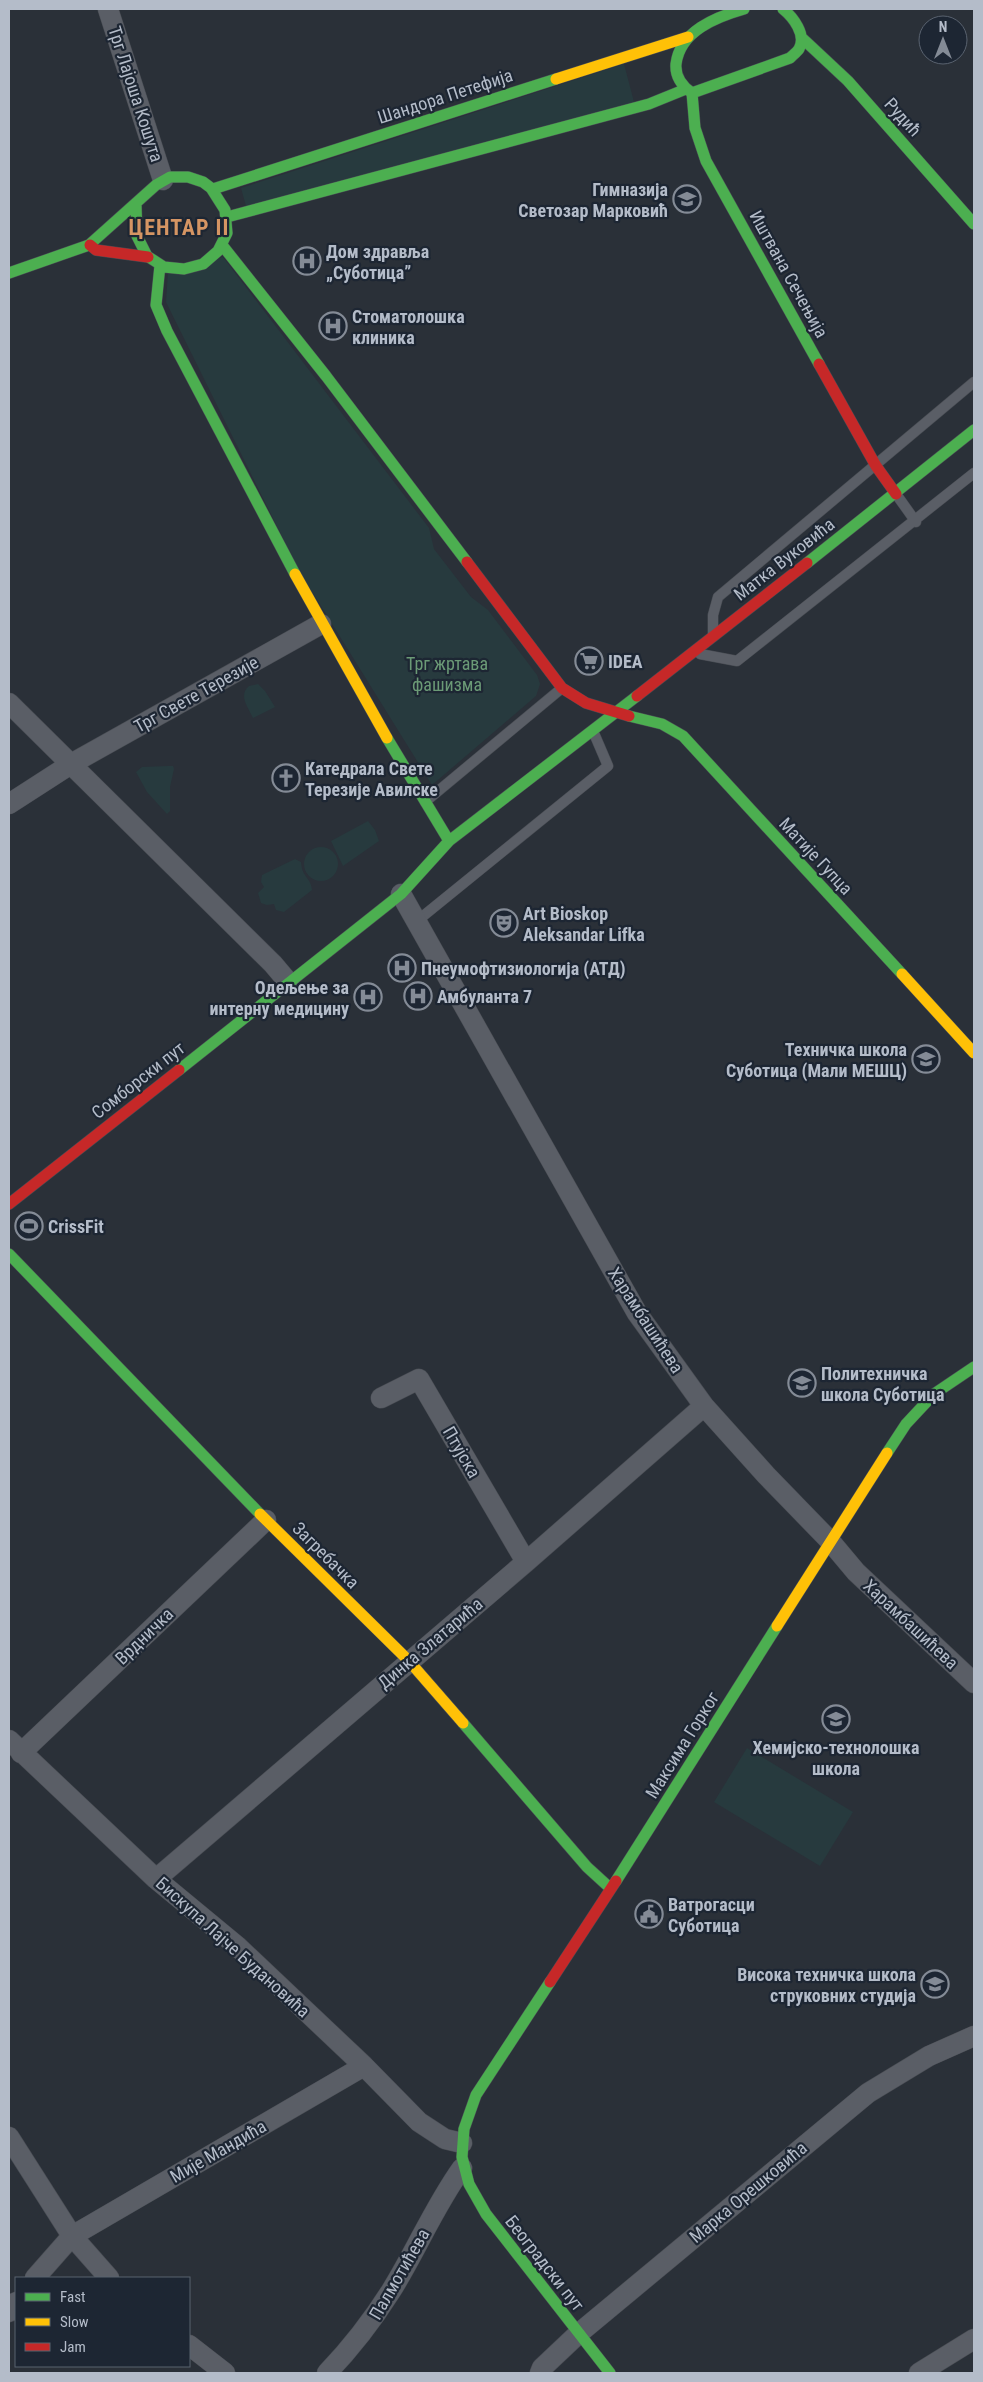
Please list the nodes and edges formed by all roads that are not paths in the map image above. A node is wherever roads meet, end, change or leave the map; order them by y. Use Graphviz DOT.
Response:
graph roads {
  1 [pos="108,9"];
  2 [pos="744,9"];
  3 [pos="783,9"];
  4 [pos="700,12"];
  5 [pos="701,28"];
  6 [pos="688,37"];
  7 [pos="802,38"];
  8 [pos="689,91"];
  9 [pos="163,180"];
  10 [pos="213,189"];
  11 [pos="136,205"];
  12 [pos="227,217"];
  13 [pos="974,224"];
  14 [pos="90,245"];
  15 [pos="222,245"];
  16 [pos="148,257"];
  17 [pos="160,265"];
  18 [pos="9,273"];
  19 [pos="974,382"];
  20 [pos="974,430"];
  21 [pos="876,466"];
  22 [pos="974,473"];
  23 [pos="896,494"];
  24 [pos="916,522"];
  25 [pos="321,624"];
  26 [pos="712,638"];
  27 [pos="692,652"];
  28 [pos="562,688"];
  29 [pos="9,703"];
  30 [pos="614,713"];
  31 [pos="593,730"];
  32 [pos="71,764"];
  33 [pos="424,802"];
  34 [pos="9,804"];
  35 [pos="449,841"];
  36 [pos="401,894"];
  37 [pos="417,921"];
  38 [pos="289,983"];
  39 [pos="974,1053"];
  40 [pos="9,1204"];
  41 [pos="9,1254"];
  42 [pos="974,1367"];
  43 [pos="381,1398"];
  44 [pos="704,1406"];
  45 [pos="266,1520"];
  46 [pos="830,1541"];
  47 [pos="526,1562"];
  48 [pos="409,1661"];
  49 [pos="974,1682"];
  50 [pos="15,1746"];
  51 [pos="156,1879"];
  52 [pos="610,1888"];
  53 [pos="974,2036"];
  54 [pos="364,2066"];
  55 [pos="9,2137"];
  56 [pos="462,2144"];
  57 [pos="462,2168"];
  58 [pos="72,2236"];
  59 [pos="36,2277"];
  60 [pos="108,2277"];
  61 [pos="578,2334"];
  62 [pos="974,2339"];
  63 [pos="190,2346"];
  64 [pos="605,2371"];
  65 [pos="225,2373"];
  66 [pos="327,2373"];
  67 [pos="540,2373"];
  68 [pos="920,2373"];
  1 -- 9 [label="street, Трг Лајоша Кошута"];
  2 -- 5 [label="street"];
  3 -- 7 [label="street"];
  4 -- 5 [label="street"];
  5 -- 6 [label="street"];
  6 -- 8 [label="street"];
  6 -- 10 [label="street, Шандора Петефија"];
  7 -- 8 [label="street"];
  7 -- 13 [label="street, Рудић"];
  8 -- 12 [label="street"];
  8 -- 21 [label="street, Иштвана Сечењија"];
  9 -- 10 [label="street"];
  9 -- 11 [label="street"];
  10 -- 12 [label="street"];
  11 -- 14 [label="street"];
  11 -- 16 [label="street"];
  12 -- 15 [label="street"];
  14 -- 16 [label="street"];
  14 -- 18 [label="street"];
  15 -- 17 [label="street"];
  15 -- 28 [label="street"];
  16 -- 17 [label="street"];
  17 -- 25 [label="street"];
  19 -- 21 [label="lane"];
  20 -- 23 [label="street, Матка Вуковића"];
  21 -- 23 [label="street, Иштвана Сечењија"];
  21 -- 26 [label="lane"];
  22 -- 24 [label="lane"];
  23 -- 24 [label="lane"];
  23 -- 26 [label="street, Матка Вуковића"];
  24 -- 27 [label="lane"];
  25 -- 32 [label="street, Трг Свете Терезије"];
  25 -- 33 [label="street"];
  26 -- 27 [label="street, Матка Вуковића"];
  27 -- 30 [label="street, Матка Вуковића"];
  28 -- 30 [label="street"];
  28 -- 33 [label="lane"];
  29 -- 32 [label="street"];
  30 -- 31 [label="street"];
  30 -- 39 [label="street, Матије Гупца"];
  31 -- 35 [label="street"];
  31 -- 37 [label="lane"];
  32 -- 34 [label="street, Трг Свете Терезије"];
  32 -- 38 [label="street"];
  33 -- 35 [label="street"];
  35 -- 36 [label="street"];
  36 -- 37 [label="street, Харамбашићева"];
  36 -- 38 [label="street"];
  37 -- 44 [label="street, Харамбашићева"];
  38 -- 40 [label="street, Сомборски пут"];
  41 -- 45 [label="street, Загребачка"];
  42 -- 46 [label="street, Максима Горког"];
  43 -- 47 [label="street, Птујска"];
  44 -- 46 [label="street, Харамбашићева"];
  44 -- 47 [label="street, Динка Златарића"];
  45 -- 48 [label="street, Загребачка"];
  45 -- 50 [label="street, Врдничка"];
  46 -- 49 [label="street, Харамбашићева"];
  46 -- 52 [label="street, Максима Горког"];
  47 -- 48 [label="street, Динка Златарића"];
  48 -- 51 [label="street, Динка Златарића"];
  48 -- 52 [label="street, Загребачка"];
  50 -- 51 [label="street, Бискупа Лајче Будановића"];
  51 -- 54 [label="street, Бискупа Лајче Будановића"];
  52 -- 56 [label="street, Максима Горког"];
  53 -- 61 [label="street, Марка Орешковића"];
  54 -- 56 [label="street, Бискупа Лајче Будановића"];
  54 -- 58 [label="street, Мије Мандића"];
  55 -- 58 [label="street"];
  56 -- 57 [label="street, Максима Горког"];
  57 -- 61 [label="street, Београдски пут"];
  57 -- 66 [label="street, Палмотићева"];
  58 -- 59 [label="street, Мије Мандића"];
  58 -- 60 [label="street"];
  61 -- 64 [label="street, Београдски пут"];
  61 -- 67 [label="street, Марка Орешковића"];
  62 -- 68 [label="street"];
  63 -- 65 [label="street"];
}
